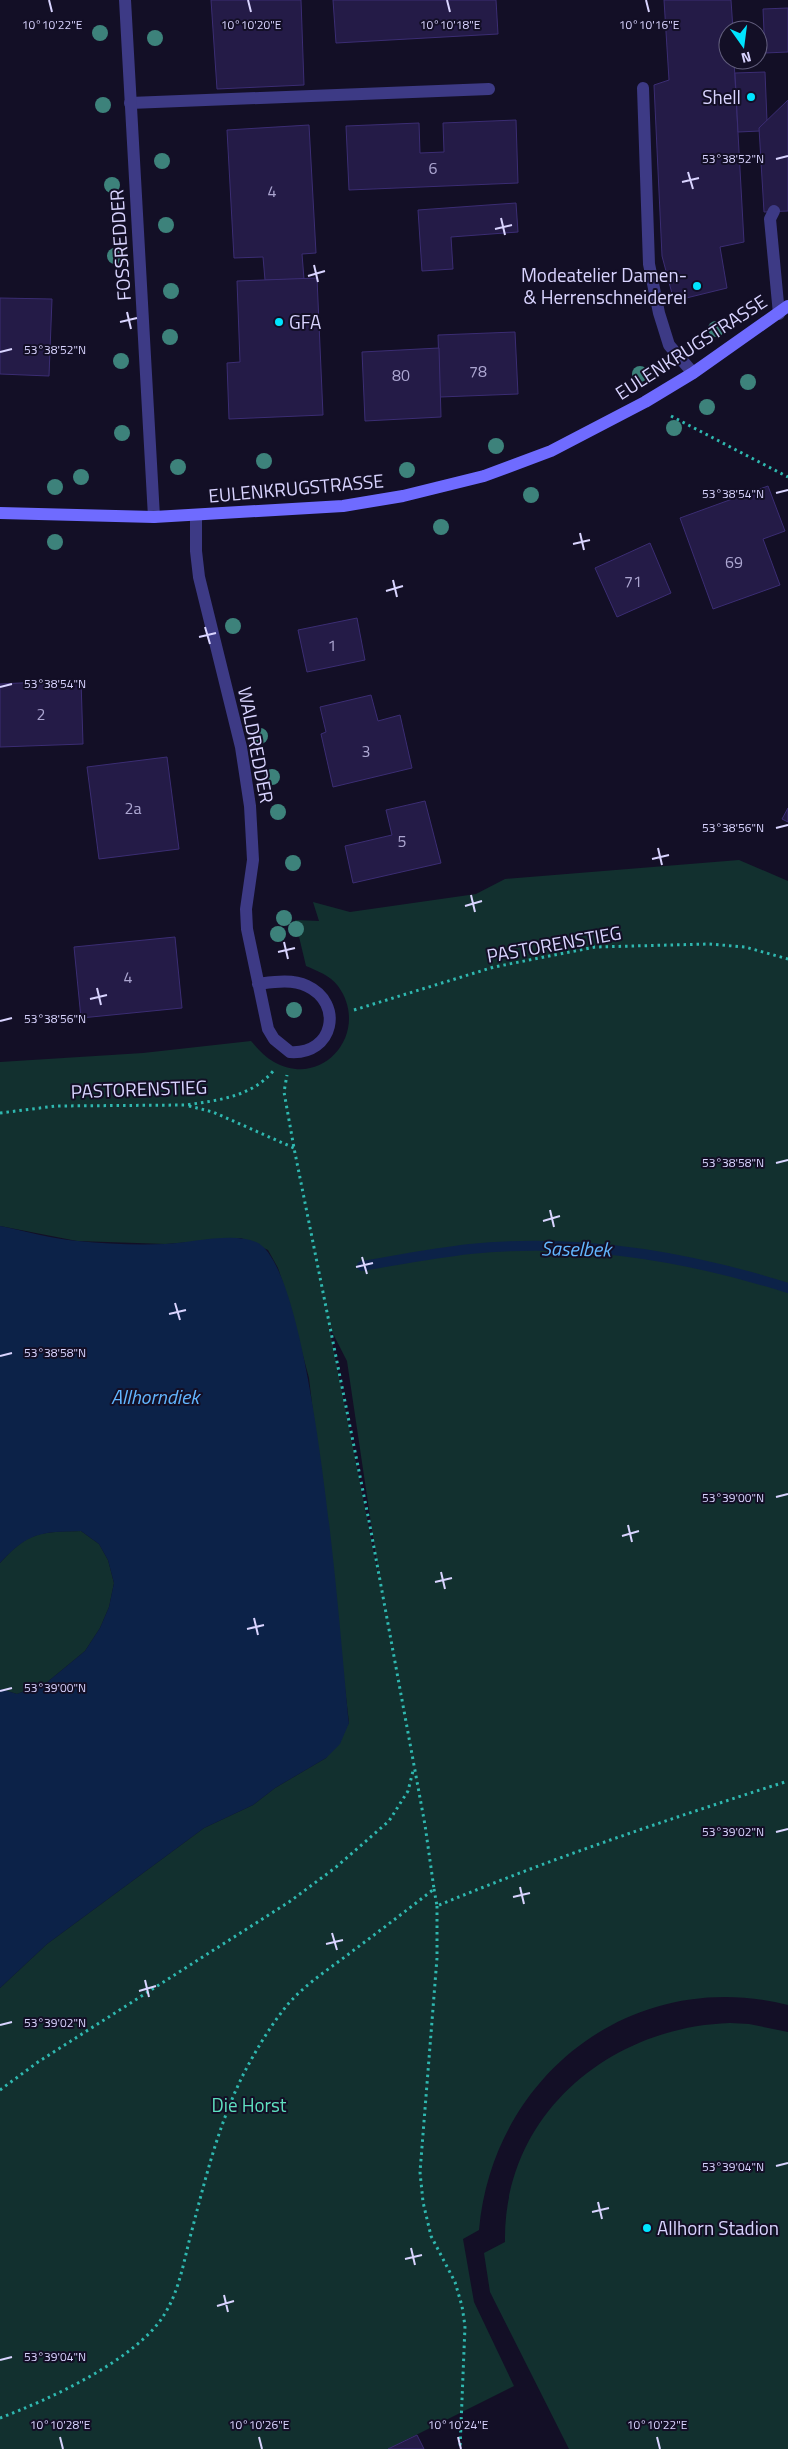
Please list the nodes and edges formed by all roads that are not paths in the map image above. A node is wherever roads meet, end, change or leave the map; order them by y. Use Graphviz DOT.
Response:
graph roads {
  1 [pos="125,0"];
  2 [pos="644,88"];
  3 [pos="489,89"];
  4 [pos="130,103"];
  5 [pos="774,211"];
  6 [pos="783,310"];
  7 [pos="693,373"];
  8 [pos="0,514"];
  9 [pos="196,516"];
  10 [pos="154,517"];
  11 [pos="258,984"];
  1 -- 4 [label="street, FOSSREDDER"];
  2 -- 7 [label="street"];
  3 -- 4 [label="street"];
  4 -- 10 [label="street, FOSSREDDER"];
  5 -- 6 [label="street"];
  6 -- 7 [label="main road, EULENKRUGSTRASSE"];
  7 -- 9 [label="main road, EULENKRUGSTRASSE"];
  8 -- 10 [label="main road, EULENKRUGSTRASSE"];
  9 -- 10 [label="main road, EULENKRUGSTRASSE"];
  9 -- 11 [label="street, WALDREDDER"];
  11 -- 11 [label="street, WALDREDDER"];
}
